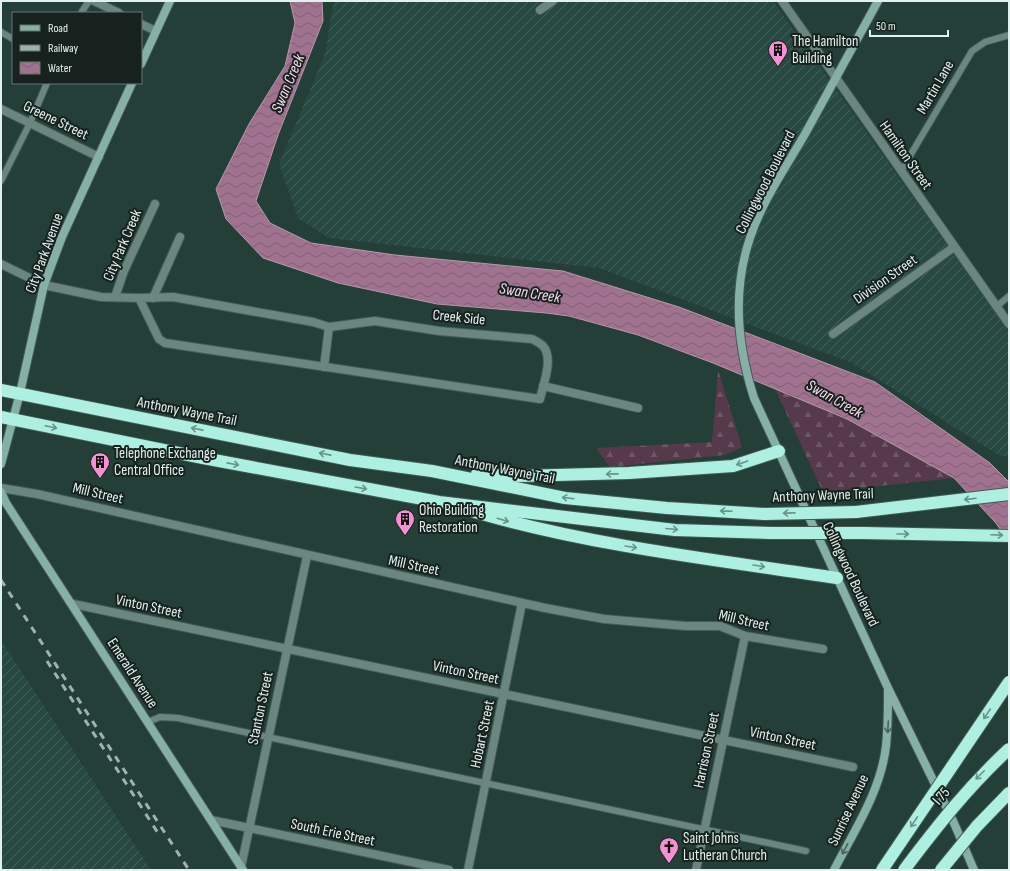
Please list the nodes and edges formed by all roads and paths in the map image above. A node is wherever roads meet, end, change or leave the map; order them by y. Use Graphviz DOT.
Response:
graph roads {
  1 [pos="89,1"];
  2 [pos="94,1"];
  3 [pos="170,1"];
  4 [pos="553,1"];
  5 [pos="782,1"];
  6 [pos="878,1"];
  7 [pos="540,10"];
  8 [pos="81,12"];
  9 [pos="117,12"];
  10 [pos="142,24"];
  11 [pos="156,31"];
  12 [pos="1,32"];
  13 [pos="1009,35"];
  14 [pos="12,38"];
  15 [pos="142,62"];
  16 [pos="836,79"];
  17 [pos="47,84"];
  18 [pos="132,84"];
  19 [pos="1,109"];
  20 [pos="30,123"];
  21 [pos="99,157"];
  22 [pos="901,171"];
  23 [pos="1,181"];
  24 [pos="155,204"];
  25 [pos="180,237"];
  26 [pos="954,247"];
  27 [pos="1,264"];
  28 [pos="44,285"];
  29 [pos="1009,296"];
  30 [pos="115,297"];
  31 [pos="139,298"];
  32 [pos="153,298"];
  33 [pos="996,307"];
  34 [pos="1009,324"];
  35 [pos="329,327"];
  36 [pos="833,334"];
  37 [pos="324,367"];
  38 [pos="543,386"];
  39 [pos="1,390"];
  40 [pos="20,394"];
  41 [pos="638,408"];
  42 [pos="7,418"];
  43 [pos="779,451"];
  44 [pos="1,464"];
  45 [pos="432,471"];
  46 [pos="1,488"];
  47 [pos="1,492"];
  48 [pos="1009,494"];
  49 [pos="439,502"];
  50 [pos="1009,536"];
  51 [pos="307,556"];
  52 [pos="837,578"];
  53 [pos="522,603"];
  54 [pos="73,604"];
  55 [pos="745,636"];
  56 [pos="287,649"];
  57 [pos="823,649"];
  58 [pos="1009,682"];
  59 [pos="888,688"];
  60 [pos="504,694"];
  61 [pos="148,722"];
  62 [pos="268,736"];
  63 [pos="723,740"];
  64 [pos="1009,749"];
  65 [pos="853,767"];
  66 [pos="486,783"];
  67 [pos="1009,793"];
  68 [pos="1009,803"];
  69 [pos="211,820"];
  70 [pos="977,826"];
  71 [pos="249,828"];
  72 [pos="704,830"];
  73 [pos="806,851"];
  74 [pos="242,868"];
  75 [pos="449,870"];
  76 [pos="468,870"];
  77 [pos="696,870"];
  78 [pos="834,870"];
  79 [pos="882,870"];
  80 [pos="904,870"];
  81 [pos="941,870"];
  82 [pos="974,870"];
  1 -- 8 [label="lane"];
  2 -- 9 [label="street"];
  3 -- 11 [label="main road"];
  4 -- 7 [label="street"];
  5 -- 16 [label="street, Hamilton Street"];
  6 -- 16 [label="main road, Collingwood Boulevard"];
  10 -- 11 [label="street"];
  11 -- 15 [label="main road"];
  12 -- 14 [label="lane"];
  13 -- 22 [label="lane, Martin Lane"];
  16 -- 22 [label="street, Hamilton Street"];
  16 -- 43 [label="main road, Collingwood Boulevard"];
  17 -- 20 [label="lane"];
  18 -- 21 [label="main road, City Park Avenue"];
  19 -- 20 [label="street, Greene Street"];
  20 -- 21 [label="street, Greene Street"];
  20 -- 23 [label="lane"];
  21 -- 28 [label="main road, City Park Avenue"];
  22 -- 26 [label="street, Hamilton Street"];
  24 -- 30 [label="street, City Park Creek"];
  25 -- 32 [label="street"];
  26 -- 33 [label="street, Hamilton Street"];
  26 -- 36 [label="street, Division Street"];
  27 -- 28 [label="street, Creek Side"];
  28 -- 30 [label="street, Creek Side"];
  28 -- 40 [label="main road, City Park Avenue"];
  29 -- 33 [label="lane"];
  30 -- 31 [label="street, Creek Side"];
  31 -- 32 [label="street, Creek Side"];
  31 -- 37 [label="street, Creek Side"];
  32 -- 35 [label="street, Creek Side"];
  33 -- 34 [label="street, Hamilton Street"];
  35 -- 37 [label="street"];
  35 -- 38 [label="street, Creek Side"];
  37 -- 38 [label="street, Creek Side"];
  38 -- 41 [label="street"];
  39 -- 40 [label="highway, Anthony Wayne Trail"];
  40 -- 42 [label="main road, City Park Avenue"];
  45 -- 40 [label="highway, Anthony Wayne Trail, one-way"];
  42 -- 44 [label="main road, City Park Avenue"];
  42 -- 49 [label="highway, one-way"];
  43 -- 45 [label="highway, one-way"];
  43 -- 52 [label="main road, Collingwood Boulevard"];
  48 -- 45 [label="highway, Anthony Wayne Trail, one-way, bridge"];
  46 -- 51 [label="street, Mill Street"];
  47 -- 54 [label="main road, Emerald Avenue"];
  49 -- 50 [label="highway, one-way, bridge"];
  49 -- 52 [label="highway, one-way"];
  51 -- 53 [label="street, Mill Street"];
  51 -- 56 [label="street, Stanton Street"];
  52 -- 59 [label="main road, Collingwood Boulevard"];
  53 -- 55 [label="street, Mill Street"];
  53 -- 60 [label="street, Hobart Street"];
  54 -- 56 [label="street, Vinton Street"];
  54 -- 61 [label="main road, Emerald Avenue"];
  55 -- 57 [label="street, Mill Street"];
  55 -- 63 [label="street, Harrison Street"];
  56 -- 60 [label="street, Vinton Street"];
  56 -- 62 [label="street, Stanton Street"];
  58 -- 79 [label="highway, one-way, bridge"];
  59 -- 78 [label="main road, Sunrise Avenue, one-way"];
  59 -- 82 [label="main road, Collingwood Boulevard"];
  60 -- 63 [label="street, Vinton Street"];
  60 -- 66 [label="street, Hobart Street"];
  61 -- 62 [label="lane"];
  61 -- 69 [label="main road, Emerald Avenue"];
  62 -- 66 [label="lane"];
  62 -- 71 [label="street, Stanton Street"];
  63 -- 65 [label="street, Vinton Street"];
  63 -- 72 [label="street, Harrison Street"];
  64 -- 80 [label="highway, I 75, one-way, bridge"];
  66 -- 72 [label="lane"];
  66 -- 76 [label="street, Hobart Street"];
  67 -- 70 [label="highway"];
  68 -- 70 [label="highway"];
  69 -- 71 [label="street, South Erie Street"];
  69 -- 74 [label="main road, Emerald Avenue"];
  70 -- 81 [label="highway, bridge"];
  71 -- 74 [label="street, Stanton Street"];
  71 -- 75 [label="street, South Erie Street"];
  72 -- 73 [label="lane"];
  72 -- 77 [label="street, Harrison Street"];
}
